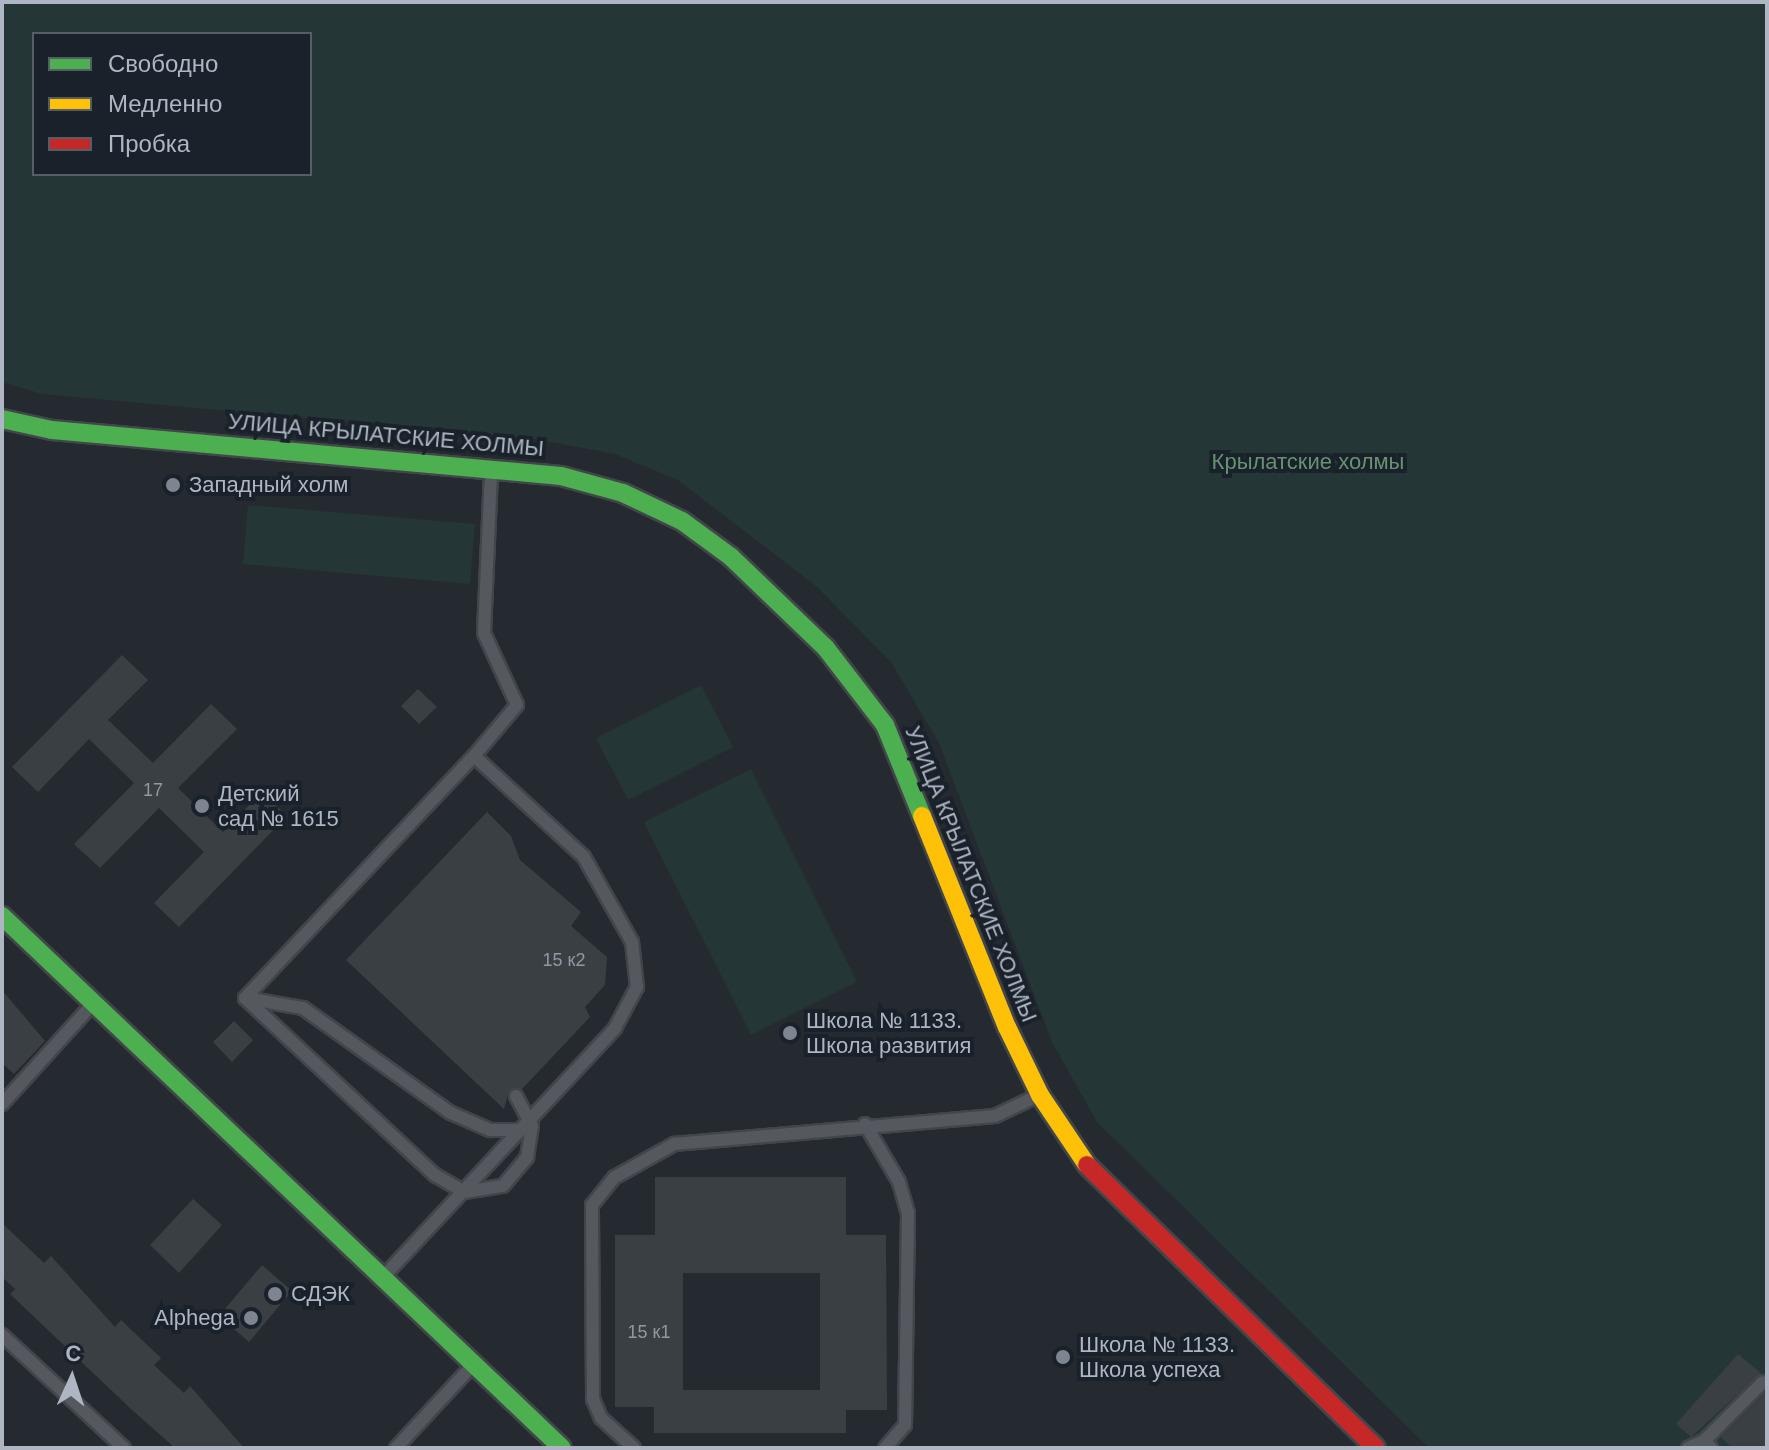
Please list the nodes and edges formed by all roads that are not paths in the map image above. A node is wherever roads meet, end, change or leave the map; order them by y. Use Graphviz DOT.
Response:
graph roads {
  1 [pos="2,419"];
  2 [pos="492,466"];
  3 [pos="474,756"];
  4 [pos="2,916"];
  5 [pos="245,998"];
  6 [pos="91,1006"];
  7 [pos="1040,1095"];
  8 [pos="516,1096"];
  9 [pos="2,1104"];
  10 [pos="865,1124"];
  11 [pos="521,1130"];
  12 [pos="380,1280"];
  13 [pos="2,1335"];
  14 [pos="471,1367"];
  15 [pos="1763,1382"];
  16 [pos="1707,1444"];
  17 [pos="124,1448"];
  18 [pos="396,1448"];
  19 [pos="562,1448"];
  20 [pos="634,1448"];
  21 [pos="885,1448"];
  22 [pos="1376,1448"];
  23 [pos="1688,1448"];
  1 -- 2 [label="street, УЛИЦА КРЫЛАТСКИЕ ХОЛМЫ"];
  2 -- 3 [label="lane"];
  2 -- 7 [label="street, УЛИЦА КРЫЛАТСКИЕ ХОЛМЫ"];
  3 -- 5 [label="lane"];
  3 -- 11 [label="lane"];
  4 -- 6 [label="street"];
  5 -- 8 [label="lane"];
  5 -- 11 [label="lane"];
  6 -- 9 [label="lane"];
  6 -- 12 [label="street"];
  7 -- 10 [label="lane"];
  7 -- 22 [label="street, УЛИЦА КРЫЛАТСКИЕ ХОЛМЫ"];
  10 -- 20 [label="lane"];
  10 -- 21 [label="lane"];
  11 -- 12 [label="lane"];
  12 -- 14 [label="street"];
  13 -- 17 [label="lane"];
  14 -- 18 [label="lane"];
  14 -- 19 [label="street"];
  15 -- 16 [label="lane"];
  16 -- 23 [label="lane"];
}
